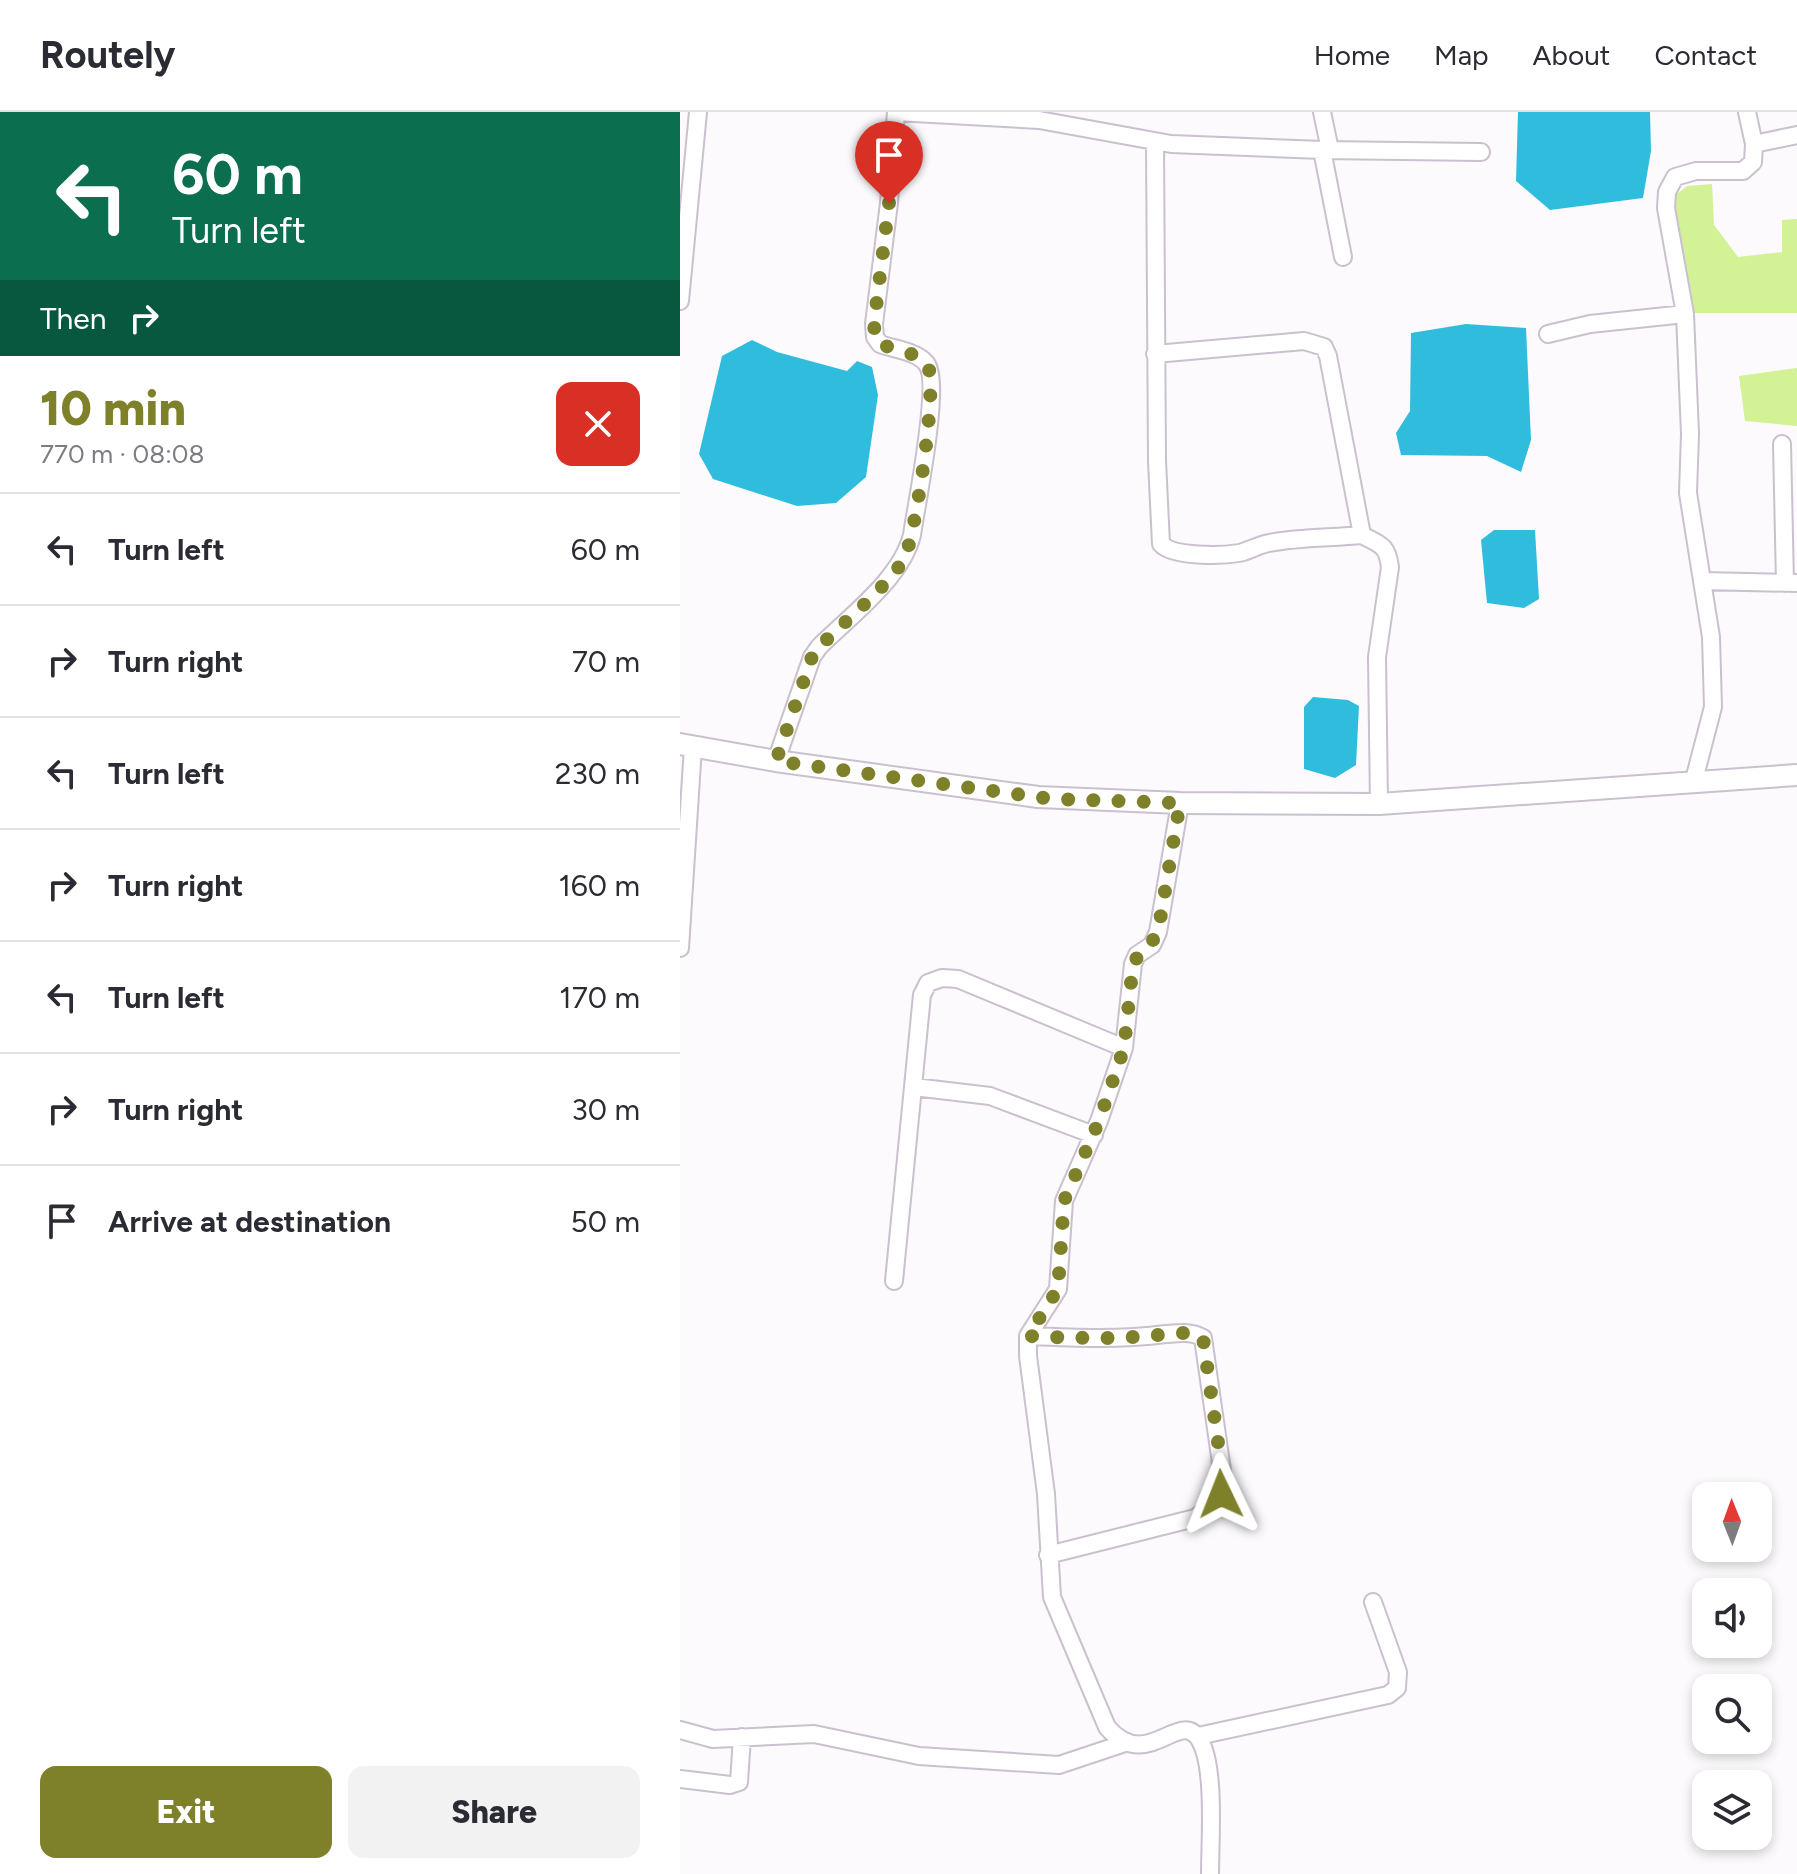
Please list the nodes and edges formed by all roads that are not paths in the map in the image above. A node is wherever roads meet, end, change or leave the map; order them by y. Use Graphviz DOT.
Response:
graph roads {
  1 [pos="698,112"];
  2 [pos="896,112"];
  3 [pos="1322,112"];
  4 [pos="1747,112"];
  5 [pos="1797,135"];
  6 [pos="1155,143"];
  7 [pos="1754,144"];
  8 [pos="1326,150"];
  9 [pos="1481,152"];
  10 [pos="1343,257"];
  11 [pos="680,301"];
  12 [pos="1685,314"];
  13 [pos="1548,334"];
  14 [pos="1155,354"];
  15 [pos="1782,444"];
  16 [pos="1362,535"];
  17 [pos="1702,581"];
  18 [pos="1791,583"];
  19 [pos="686,745"];
  20 [pos="776,761"];
  21 [pos="1797,775"];
  22 [pos="1694,780"];
  23 [pos="1180,803"];
  24 [pos="1379,804"];
  25 [pos="680,948"];
  26 [pos="1124,1048"];
  27 [pos="914,1087"];
  28 [pos="1094,1135"];
  29 [pos="894,1281"];
  30 [pos="1028,1336"];
  31 [pos="1048,1555"];
  32 [pos="1373,1602"];
  33 [pos="680,1730"];
  34 [pos="1198,1736"];
  35 [pos="742,1737"];
  36 [pos="1125,1743"];
  37 [pos="680,1779"];
  38 [pos="1210,1874"];
  1 -- 11 [label="street"];
  2 -- 6 [label="street"];
  2 -- 20 [label="street"];
  3 -- 8 [label="street"];
  4 -- 7 [label="street"];
  5 -- 7 [label="street"];
  6 -- 8 [label="street"];
  6 -- 14 [label="street"];
  7 -- 12 [label="street"];
  8 -- 9 [label="street"];
  8 -- 10 [label="street"];
  12 -- 13 [label="street"];
  12 -- 17 [label="street"];
  14 -- 16 [label="street"];
  14 -- 16 [label="street"];
  15 -- 18 [label="street"];
  16 -- 24 [label="street"];
  17 -- 18 [label="street"];
  17 -- 22 [label="street"];
  19 -- 20 [label="street"];
  19 -- 25 [label="street"];
  20 -- 23 [label="street"];
  21 -- 22 [label="street"];
  22 -- 24 [label="street"];
  23 -- 24 [label="street"];
  23 -- 26 [label="street"];
  26 -- 27 [label="street"];
  26 -- 28 [label="street"];
  27 -- 28 [label="street"];
  27 -- 29 [label="street"];
  28 -- 30 [label="street"];
  30 -- 31 [label="street"];
  30 -- 31 [label="street"];
  31 -- 36 [label="street"];
  32 -- 34 [label="street"];
  33 -- 35 [label="street"];
  34 -- 36 [label="street"];
  34 -- 38 [label="street"];
  35 -- 36 [label="street"];
  35 -- 37 [label="street"];
}
